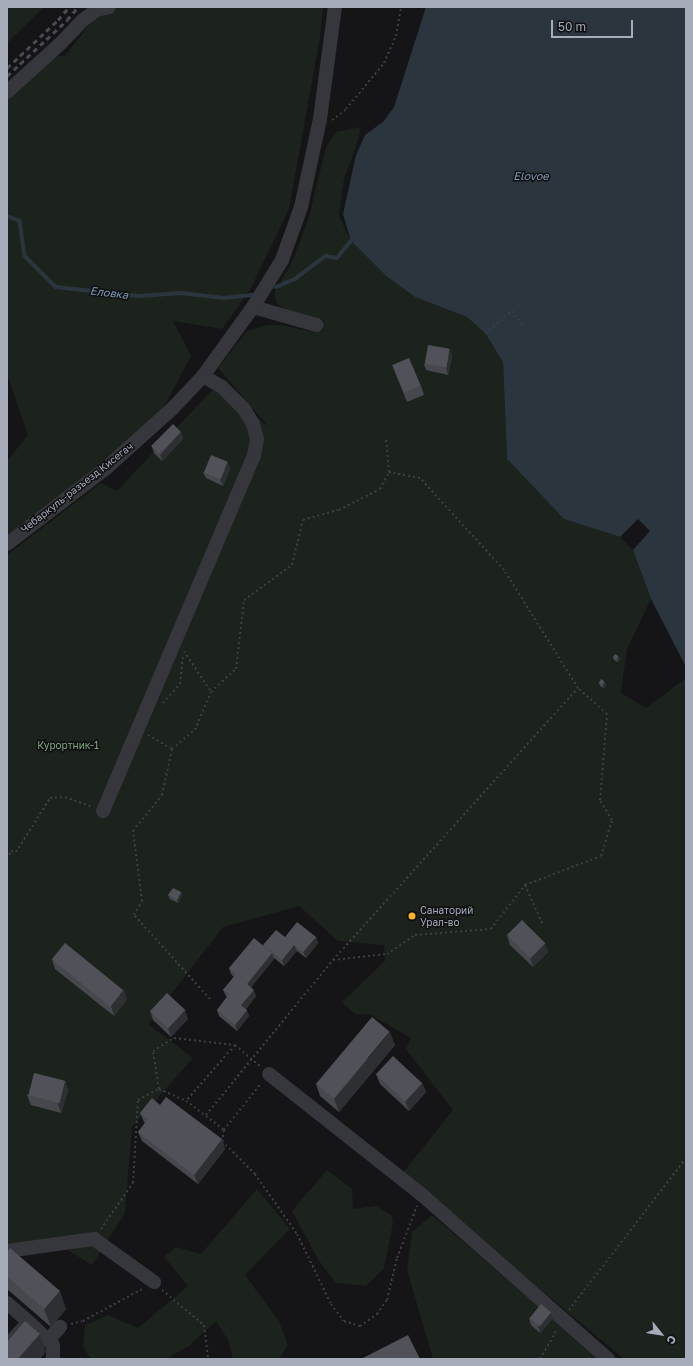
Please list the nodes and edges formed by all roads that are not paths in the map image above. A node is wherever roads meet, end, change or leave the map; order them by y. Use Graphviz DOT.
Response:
graph roads {
  1 [pos="109,7"];
  2 [pos="335,7"];
  3 [pos="7,92"];
  4 [pos="253,307"];
  5 [pos="316,325"];
  6 [pos="203,376"];
  7 [pos="7,544"];
  8 [pos="103,811"];
  9 [pos="269,1074"];
  10 [pos="7,1251"];
  11 [pos="154,1282"];
  12 [pos="7,1302"];
  13 [pos="29,1322"];
  14 [pos="60,1327"];
  15 [pos="48,1340"];
  16 [pos="7,1346"];
  17 [pos="53,1359"];
  18 [pos="608,1359"];
  1 -- 3 [label="street"];
  2 -- 4 [label="street, Чебаркуль-разъезд Кисегач"];
  4 -- 5 [label="street"];
  4 -- 6 [label="street, Чебаркуль-разъезд Кисегач"];
  6 -- 7 [label="street, Чебаркуль-разъезд Кисегач"];
  6 -- 8 [label="street"];
  9 -- 18 [label="street"];
  10 -- 11 [label="street"];
  12 -- 13 [label="street"];
  13 -- 15 [label="street"];
  13 -- 16 [label="street"];
  14 -- 15 [label="street"];
  15 -- 17 [label="street"];
}
